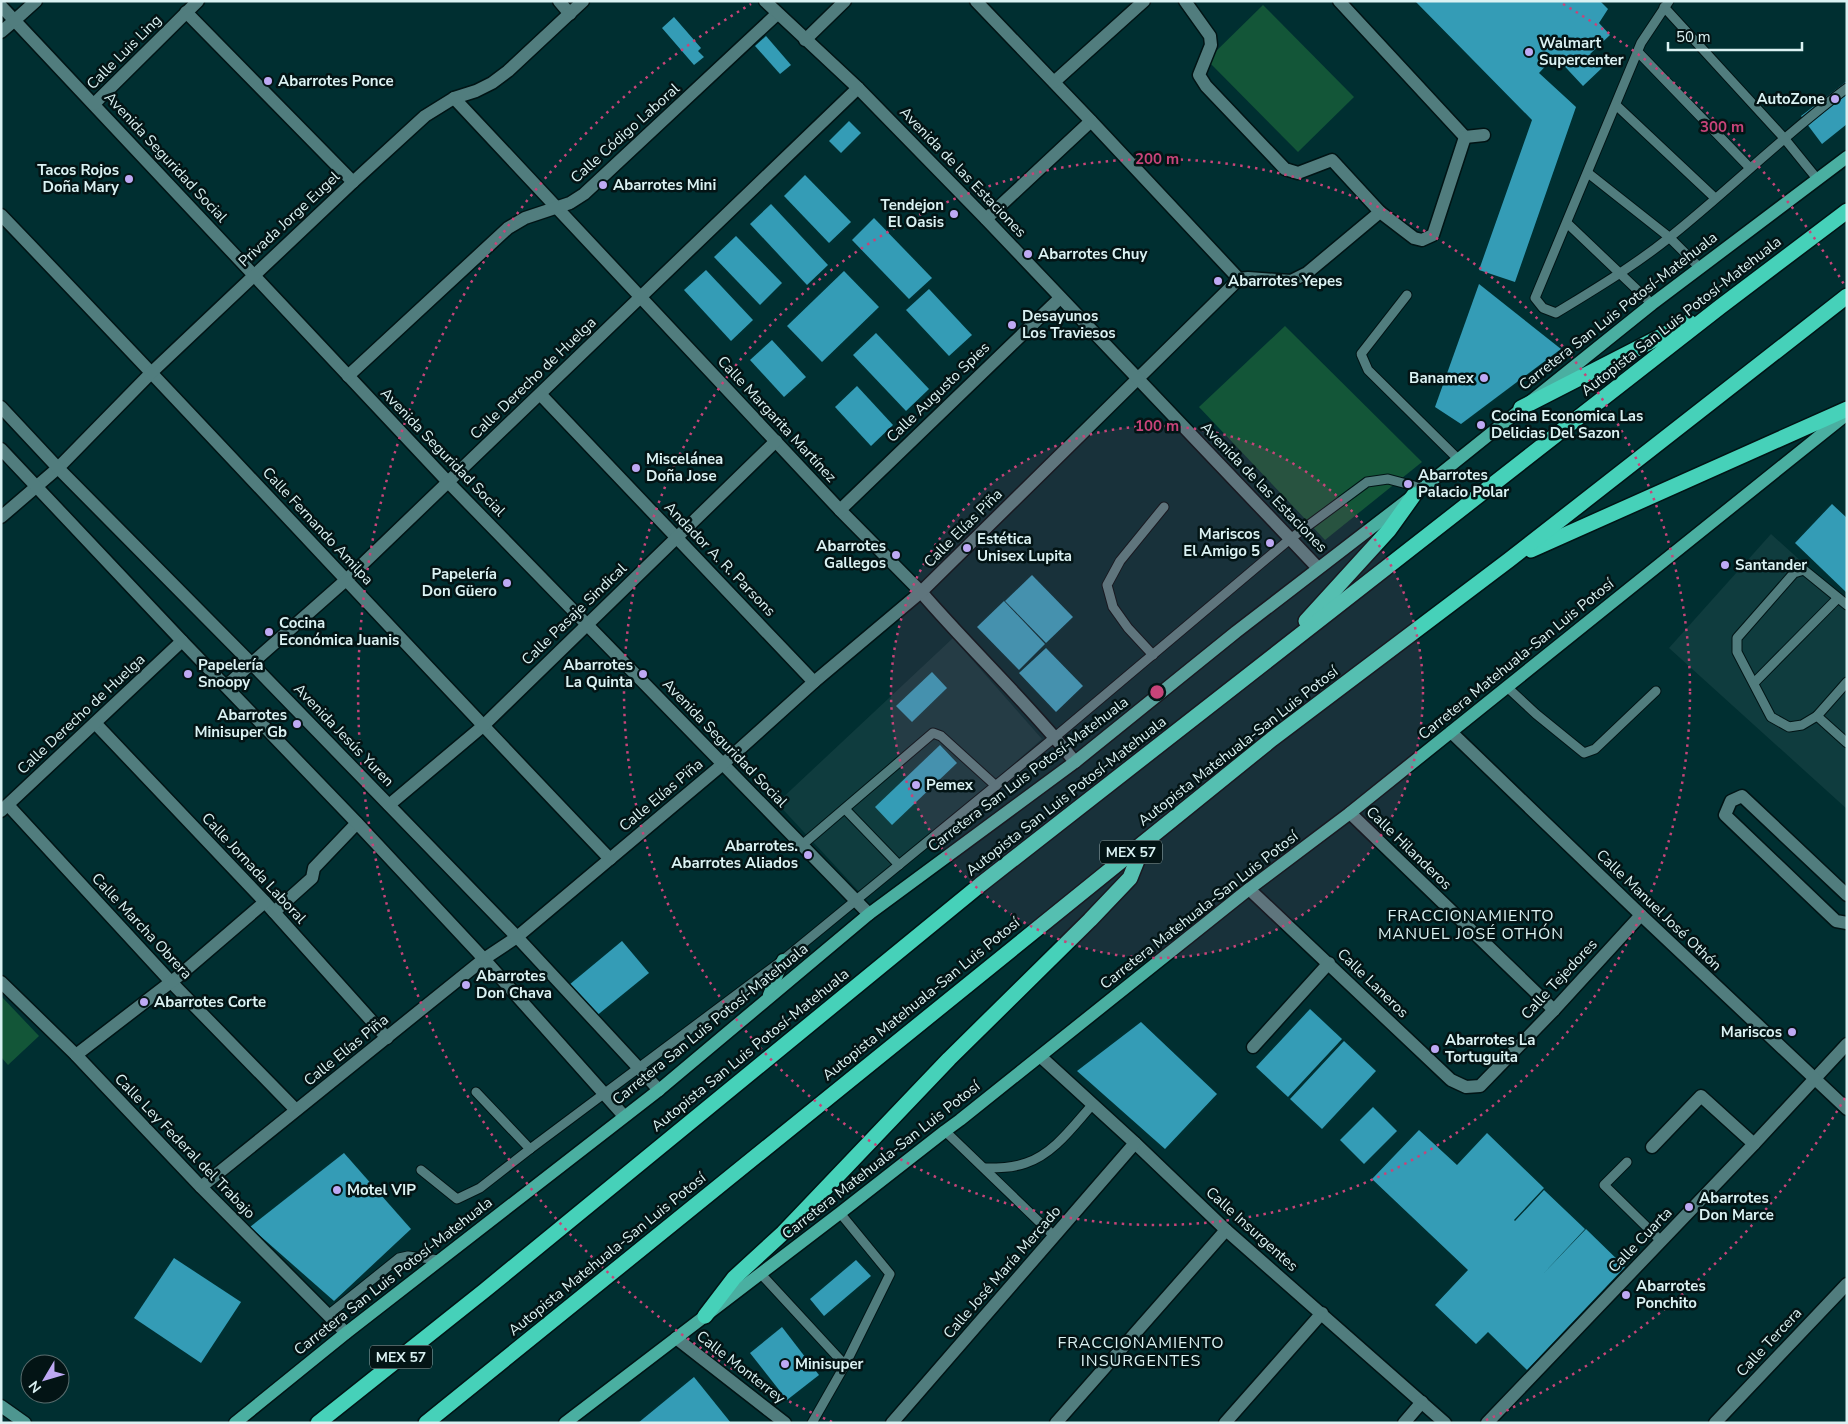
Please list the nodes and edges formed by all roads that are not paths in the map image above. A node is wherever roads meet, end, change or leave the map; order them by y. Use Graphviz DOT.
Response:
graph roads {
  1 [pos="36,1"];
  2 [pos="198,1"];
  3 [pos="559,1"];
  4 [pos="583,1"];
  5 [pos="765,1"];
  6 [pos="845,1"];
  7 [pos="976,1"];
  8 [pos="1144,1"];
  9 [pos="1186,1"];
  10 [pos="1339,1"];
  11 [pos="1666,4"];
  12 [pos="1,6"];
  13 [pos="186,12"];
  14 [pos="570,14"];
  15 [pos="777,14"];
  16 [pos="15,20"];
  17 [pos="1,32"];
  18 [pos="805,40"];
  19 [pos="1638,52"];
  20 [pos="1054,82"];
  21 [pos="858,88"];
  22 [pos="1847,88"];
  23 [pos="454,98"];
  24 [pos="94,104"];
  25 [pos="1616,105"];
  26 [pos="1091,121"];
  27 [pos="1484,135"];
  28 [pos="1465,137"];
  29 [pos="1784,138"];
  30 [pos="1847,157"];
  31 [pos="1750,168"];
  32 [pos="1588,173"];
  33 [pos="1818,180"];
  34 [pos="352,182"];
  35 [pos="1715,198"];
  36 [pos="556,208"];
  37 [pos="1847,211"];
  38 [pos="1380,212"];
  39 [pos="1,215"];
  40 [pos="986,219"];
  41 [pos="1567,222"];
  42 [pos="1669,238"];
  43 [pos="1699,268"];
  44 [pos="1620,274"];
  45 [pos="254,275"];
  46 [pos="1239,279"];
  47 [pos="1407,295"];
  48 [pos="640,296"];
  49 [pos="1847,296"];
  50 [pos="1060,298"];
  51 [pos="1652,304"];
  52 [pos="1720,307"];
  53 [pos="152,372"];
  54 [pos="348,376"];
  55 [pos="1138,379"];
  56 [pos="540,394"];
  57 [pos="1,407"];
  58 [pos="1521,408"];
  59 [pos="1847,409"];
  60 [pos="1847,414"];
  61 [pos="776,441"];
  62 [pos="1,449"];
  63 [pos="1458,459"];
  64 [pos="58,468"];
  65 [pos="448,482"];
  66 [pos="37,486"];
  67 [pos="1418,491"];
  68 [pos="1164,507"];
  69 [pos="840,510"];
  70 [pos="1,517"];
  71 [pos="677,538"];
  72 [pos="1290,539"];
  73 [pos="1509,560"];
  74 [pos="1318,568"];
  75 [pos="346,580"];
  76 [pos="921,592"];
  77 [pos="1838,598"];
  78 [pos="1847,606"];
  79 [pos="587,623"];
  80 [pos="182,641"];
  81 [pos="1278,652"];
  82 [pos="1153,655"];
  83 [pos="252,664"];
  84 [pos="814,682"];
  85 [pos="1847,682"];
  86 [pos="1754,683"];
  87 [pos="226,686"];
  88 [pos="1507,687"];
  89 [pos="1656,691"];
  90 [pos="1817,716"];
  91 [pos="95,723"];
  92 [pos="483,726"];
  93 [pos="1451,732"];
  94 [pos="1055,737"];
  95 [pos="1847,743"];
  96 [pos="1075,762"];
  97 [pos="723,764"];
  98 [pos="996,786"];
  99 [pos="389,805"];
  100 [pos="4,808"];
  101 [pos="845,809"];
  102 [pos="1350,813"];
  103 [pos="357,823"];
  104 [pos="1144,841"];
  105 [pos="802,845"];
  106 [pos="610,859"];
  107 [pos="899,865"];
  108 [pos="1249,888"];
  109 [pos="1847,896"];
  110 [pos="856,900"];
  111 [pos="265,902"];
  112 [pos="274,912"];
  113 [pos="868,914"];
  114 [pos="1641,915"];
  115 [pos="1847,923"];
  116 [pos="517,937"];
  117 [pos="484,960"];
  118 [pos="783,960"];
  119 [pos="1329,964"];
  120 [pos="1,982"];
  121 [pos="171,982"];
  122 [pos="768,998"];
  123 [pos="1554,1010"];
  124 [pos="387,1038"];
  125 [pos="1847,1044"];
  126 [pos="1253,1047"];
  127 [pos="76,1055"];
  128 [pos="1040,1057"];
  129 [pos="638,1067"];
  130 [pos="1815,1079"];
  131 [pos="1480,1086"];
  132 [pos="659,1090"];
  133 [pos="476,1092"];
  134 [pos="604,1094"];
  135 [pos="1093,1104"];
  136 [pos="1847,1109"];
  137 [pos="296,1110"];
  138 [pos="624,1116"];
  139 [pos="944,1130"];
  140 [pos="1135,1143"];
  141 [pos="1754,1144"];
  142 [pos="1652,1147"];
  143 [pos="530,1149"];
  144 [pos="1627,1162"];
  145 [pos="984,1168"];
  146 [pos="421,1170"];
  147 [pos="200,1186"];
  148 [pos="840,1214"];
  149 [pos="1226,1230"];
  150 [pos="1054,1236"];
  151 [pos="1661,1241"];
  152 [pos="439,1260"];
  153 [pos="761,1274"];
  154 [pos="1847,1284"];
  155 [pos="1322,1312"];
  156 [pos="328,1315"];
  157 [pos="705,1316"];
  158 [pos="346,1333"];
  159 [pos="676,1338"];
  160 [pos="845,1365"];
  161 [pos="1422,1402"];
  162 [pos="257,1405"];
  163 [pos="1,1406"];
  164 [pos="25,1423"];
  165 [pos="235,1423"];
  166 [pos="246,1423"];
  167 [pos="318,1423"];
  168 [pos="426,1423"];
  169 [pos="565,1423"];
  170 [pos="785,1423"];
  171 [pos="812,1423"];
  172 [pos="892,1423"];
  173 [pos="1056,1423"];
  174 [pos="1225,1423"];
  175 [pos="1404,1423"];
  176 [pos="1445,1423"];
  177 [pos="1486,1423"];
  178 [pos="1715,1423"];
  1 -- 16 [label="street"];
  2 -- 13 [label="street, Calle Luis Ling"];
  3 -- 14 [label="street"];
  4 -- 14 [label="street, Privada Jorge Eugel"];
  5 -- 15 [label="street, Avenida de las Estaciones"];
  6 -- 18 [label="street"];
  7 -- 20 [label="street"];
  8 -- 20 [label="street"];
  9 -- 38 [label="street"];
  10 -- 28 [label="street"];
  11 -- 19 [label="lane"];
  11 -- 29 [label="lane"];
  12 -- 16 [label="street, Avenida Seguridad Social"];
  13 -- 24 [label="street, Calle Luis Ling"];
  13 -- 34 [label="street"];
  14 -- 23 [label="street, Privada Jorge Eugel"];
  15 -- 18 [label="street, Avenida de las Estaciones"];
  15 -- 36 [label="street, Calle Código Laboral"];
  16 -- 17 [label="street"];
  16 -- 24 [label="street, Avenida Seguridad Social"];
  18 -- 21 [label="street, Avenida de las Estaciones"];
  19 -- 25 [label="lane"];
  19 -- 31 [label="lane"];
  20 -- 26 [label="street"];
  21 -- 40 [label="street, Avenida de las Estaciones"];
  21 -- 48 [label="street, Calle Derecho de Huelga"];
  22 -- 29 [label="lane"];
  23 -- 34 [label="street, Privada Jorge Eugel"];
  23 -- 36 [label="street, Calle Margarita Martínez"];
  24 -- 45 [label="street, Avenida Seguridad Social"];
  25 -- 32 [label="lane"];
  25 -- 35 [label="lane"];
  26 -- 40 [label="street"];
  26 -- 46 [label="street"];
  27 -- 28 [label="street"];
  28 -- 38 [label="street"];
  29 -- 31 [label="lane"];
  29 -- 33 [label="lane"];
  30 -- 33 [label="main road, Carretera San Luis Potosí-Matehuala"];
  31 -- 35 [label="lane"];
  32 -- 41 [label="lane"];
  32 -- 42 [label="lane"];
  33 -- 43 [label="main road, Carretera San Luis Potosí-Matehuala"];
  34 -- 45 [label="street, Privada Jorge Eugel"];
  35 -- 42 [label="lane"];
  36 -- 48 [label="street, Calle Margarita Martínez"];
  36 -- 54 [label="street, Calle Código Laboral"];
  37 -- 52 [label="highway, Autopista San Luis Potosí-Matehuala / MEX 57"];
  38 -- 46 [label="street"];
  39 -- 53 [label="street, Calle Fernando Amilpa"];
  40 -- 50 [label="street, Avenida de las Estaciones"];
  41 -- 44 [label="lane"];
  41 -- 44 [label="lane"];
  42 -- 43 [label="lane"];
  42 -- 44 [label="lane"];
  43 -- 51 [label="main road, Carretera San Luis Potosí-Matehuala"];
  44 -- 51 [label="lane"];
  45 -- 53 [label="street, Privada Jorge Eugel"];
  45 -- 54 [label="street, Avenida Seguridad Social"];
  46 -- 55 [label="street, Calle Elías Piña"];
  47 -- 63 [label="lane"];
  48 -- 56 [label="street, Calle Derecho de Huelga"];
  48 -- 61 [label="street, Calle Margarita Martínez"];
  49 -- 73 [label="highway, Autopista Matehuala-San Luis Potosí / MEX 57"];
  50 -- 55 [label="street, Avenida de las Estaciones"];
  50 -- 69 [label="street, Calle Augusto Spies"];
  51 -- 58 [label="main road, Carretera San Luis Potosí-Matehuala"];
  52 -- 58 [label="highway"];
  52 -- 81 [label="highway, Autopista San Luis Potosí-Matehuala / MEX 57"];
  53 -- 64 [label="street, Privada Jorge Eugel"];
  53 -- 75 [label="street, Calle Fernando Amilpa"];
  54 -- 65 [label="street, Avenida Seguridad Social"];
  55 -- 72 [label="street, Avenida de las Estaciones"];
  55 -- 76 [label="street, Calle Elías Piña"];
  56 -- 65 [label="street, Calle Derecho de Huelga"];
  56 -- 71 [label="street, Andador A. R. Parsons"];
  57 -- 64 [label="street, Avenida Jesús Yuren"];
  58 -- 63 [label="main road, Carretera San Luis Potosí-Matehuala"];
  59 -- 73 [label="highway"];
  60 -- 88 [label="main road, Carretera Matehuala-San Luis Potosí"];
  61 -- 69 [label="street, Calle Margarita Martínez"];
  61 -- 71 [label="street, Calle Pasaje Sindical"];
  62 -- 66 [label="street"];
  63 -- 67 [label="main road, Carretera San Luis Potosí-Matehuala"];
  64 -- 66 [label="street, Privada Jorge Eugel"];
  64 -- 83 [label="street, Avenida Jesús Yuren"];
  65 -- 75 [label="street, Calle Derecho de Huelga"];
  65 -- 79 [label="street, Avenida Seguridad Social"];
  66 -- 70 [label="street, Privada Jorge Eugel"];
  66 -- 80 [label="street"];
  67 -- 72 [label="lane"];
  67 -- 74 [label="main road, Carretera San Luis Potosí-Matehuala"];
  67 -- 81 [label="highway"];
  68 -- 82 [label="lane"];
  69 -- 76 [label="street, Calle Margarita Martínez"];
  71 -- 79 [label="street, Calle Pasaje Sindical"];
  71 -- 84 [label="street, Andador A. R. Parsons"];
  72 -- 74 [label="street, Avenida de las Estaciones"];
  72 -- 82 [label="lane"];
  73 -- 104 [label="highway, Autopista Matehuala-San Luis Potosí / MEX 57"];
  74 -- 96 [label="main road, Carretera San Luis Potosí-Matehuala"];
  75 -- 83 [label="street, Calle Derecho de Huelga"];
  75 -- 92 [label="street, Calle Fernando Amilpa"];
  76 -- 84 [label="street, Calle Elías Piña"];
  76 -- 94 [label="street, Calle Margarita Martínez"];
  77 -- 78 [label="lane"];
  77 -- 86 [label="lane"];
  77 -- 86 [label="lane"];
  79 -- 92 [label="street, Calle Pasaje Sindical"];
  79 -- 97 [label="street, Avenida Seguridad Social"];
  80 -- 87 [label="street"];
  80 -- 91 [label="street, Calle Derecho de Huelga"];
  81 -- 167 [label="highway, Autopista San Luis Potosí-Matehuala / MEX 57"];
  82 -- 94 [label="lane"];
  83 -- 87 [label="street, Calle Derecho de Huelga"];
  83 -- 99 [label="street, Avenida Jesús Yuren"];
  84 -- 97 [label="street, Calle Elías Piña"];
  85 -- 90 [label="lane"];
  86 -- 90 [label="lane"];
  87 -- 103 [label="street"];
  88 -- 89 [label="lane"];
  88 -- 93 [label="main road, Carretera Matehuala-San Luis Potosí"];
  90 -- 95 [label="lane"];
  91 -- 100 [label="street, Calle Derecho de Huelga"];
  91 -- 111 [label="street, Calle Jornada Laboral"];
  92 -- 99 [label="street, Calle Pasaje Sindical"];
  92 -- 106 [label="street, Calle Fernando Amilpa"];
  93 -- 102 [label="main road, Carretera Matehuala-San Luis Potosí"];
  93 -- 114 [label="street, Calle Manuel José Othón"];
  94 -- 96 [label="street, Calle Margarita Martínez"];
  94 -- 98 [label="lane"];
  96 -- 113 [label="main road, Carretera San Luis Potosí-Matehuala"];
  97 -- 105 [label="street, Avenida Seguridad Social"];
  97 -- 106 [label="street, Calle Elías Piña"];
  98 -- 101 [label="lane"];
  98 -- 107 [label="lane"];
  99 -- 116 [label="street, Avenida Jesús Yuren"];
  100 -- 121 [label="street, Calle Marcha Obrera"];
  101 -- 105 [label="lane"];
  101 -- 107 [label="lane"];
  102 -- 108 [label="main road, Carretera Matehuala-San Luis Potosí"];
  102 -- 123 [label="street, Calle Hilanderos"];
  103 -- 112 [label="street"];
  103 -- 117 [label="street"];
  104 -- 157 [label="highway"];
  104 -- 168 [label="highway, Autopista Matehuala-San Luis Potosí / MEX 57"];
  105 -- 110 [label="street, Avenida Seguridad Social"];
  106 -- 116 [label="street, Calle Elías Piña"];
  107 -- 110 [label="lane"];
  108 -- 119 [label="street, Calle Laneros"];
  108 -- 128 [label="main road, Carretera Matehuala-San Luis Potosí"];
  109 -- 115 [label="street"];
  110 -- 113 [label="street, Avenida Seguridad Social"];
  110 -- 118 [label="lane"];
  111 -- 112 [label="street, Calle Jornada Laboral"];
  111 -- 121 [label="street"];
  112 -- 124 [label="street, Calle Jornada Laboral"];
  113 -- 122 [label="main road, Carretera San Luis Potosí-Matehuala"];
  114 -- 123 [label="street, Calle Tejedores"];
  114 -- 130 [label="street, Calle Manuel José Othón"];
  116 -- 117 [label="street, Calle Elías Piña"];
  116 -- 129 [label="street, Avenida Jesús Yuren"];
  117 -- 124 [label="street, Calle Elías Piña"];
  117 -- 134 [label="street"];
  118 -- 122 [label="main road"];
  118 -- 129 [label="lane"];
  119 -- 126 [label="street"];
  119 -- 131 [label="street, Calle Laneros"];
  120 -- 127 [label="street, Calle Ley Federal del Trabajo"];
  121 -- 127 [label="street"];
  121 -- 137 [label="street, Calle Marcha Obrera"];
  122 -- 132 [label="main road, Carretera San Luis Potosí-Matehuala"];
  123 -- 131 [label="street, Calle Tejedores"];
  124 -- 137 [label="street, Calle Elías Piña"];
  125 -- 130 [label="street, Calle Cuarta"];
  127 -- 147 [label="street, Calle Ley Federal del Trabajo"];
  128 -- 135 [label="street, Calle Insurgentes"];
  128 -- 139 [label="main road, Carretera Matehuala-San Luis Potosí"];
  129 -- 132 [label="street, Avenida Jesús Yuren"];
  129 -- 134 [label="lane"];
  130 -- 136 [label="street, Calle Manuel José Othón"];
  130 -- 141 [label="street, Calle Cuarta"];
  132 -- 138 [label="main road, Carretera San Luis Potosí-Matehuala"];
  133 -- 143 [label="lane"];
  134 -- 138 [label="street"];
  134 -- 143 [label="lane"];
  135 -- 140 [label="street, Calle Insurgentes"];
  135 -- 145 [label="lane"];
  137 -- 147 [label="street, Calle Elías Piña"];
  138 -- 152 [label="main road, Carretera San Luis Potosí-Matehuala"];
  139 -- 145 [label="lane"];
  139 -- 148 [label="main road, Carretera Matehuala-San Luis Potosí"];
  140 -- 149 [label="street, Calle Insurgentes"];
  140 -- 150 [label="street, Calle José María Mercado"];
  141 -- 142 [label="street"];
  141 -- 151 [label="street, Calle Cuarta"];
  143 -- 146 [label="lane"];
  144 -- 151 [label="lane"];
  145 -- 150 [label="lane"];
  147 -- 156 [label="street, Calle Ley Federal del Trabajo"];
  148 -- 153 [label="main road, Carretera Matehuala-San Luis Potosí"];
  148 -- 160 [label="lane"];
  149 -- 155 [label="street, Calle Insurgentes"];
  149 -- 173 [label="street"];
  150 -- 172 [label="street, Calle José María Mercado"];
  151 -- 177 [label="street, Calle Cuarta"];
  152 -- 156 [label="lane"];
  152 -- 158 [label="main road, Carretera San Luis Potosí-Matehuala"];
  153 -- 157 [label="main road, Carretera Matehuala-San Luis Potosí"];
  153 -- 160 [label="lane"];
  154 -- 178 [label="street, Calle Tercera"];
  155 -- 161 [label="street, Calle Insurgentes"];
  155 -- 174 [label="street"];
  156 -- 158 [label="street, Calle Ley Federal del Trabajo"];
  157 -- 159 [label="main road, Carretera Matehuala-San Luis Potosí"];
  158 -- 162 [label="main road, Carretera San Luis Potosí-Matehuala"];
  159 -- 169 [label="main road, Carretera Matehuala-San Luis Potosí"];
  159 -- 170 [label="street, Calle Monterrey"];
  160 -- 171 [label="lane"];
  161 -- 175 [label="street"];
  161 -- 176 [label="street, Calle Insurgentes"];
  162 -- 165 [label="main road, Carretera San Luis Potosí-Matehuala"];
  162 -- 166 [label="main road"];
  163 -- 164 [label="main road"];
}
